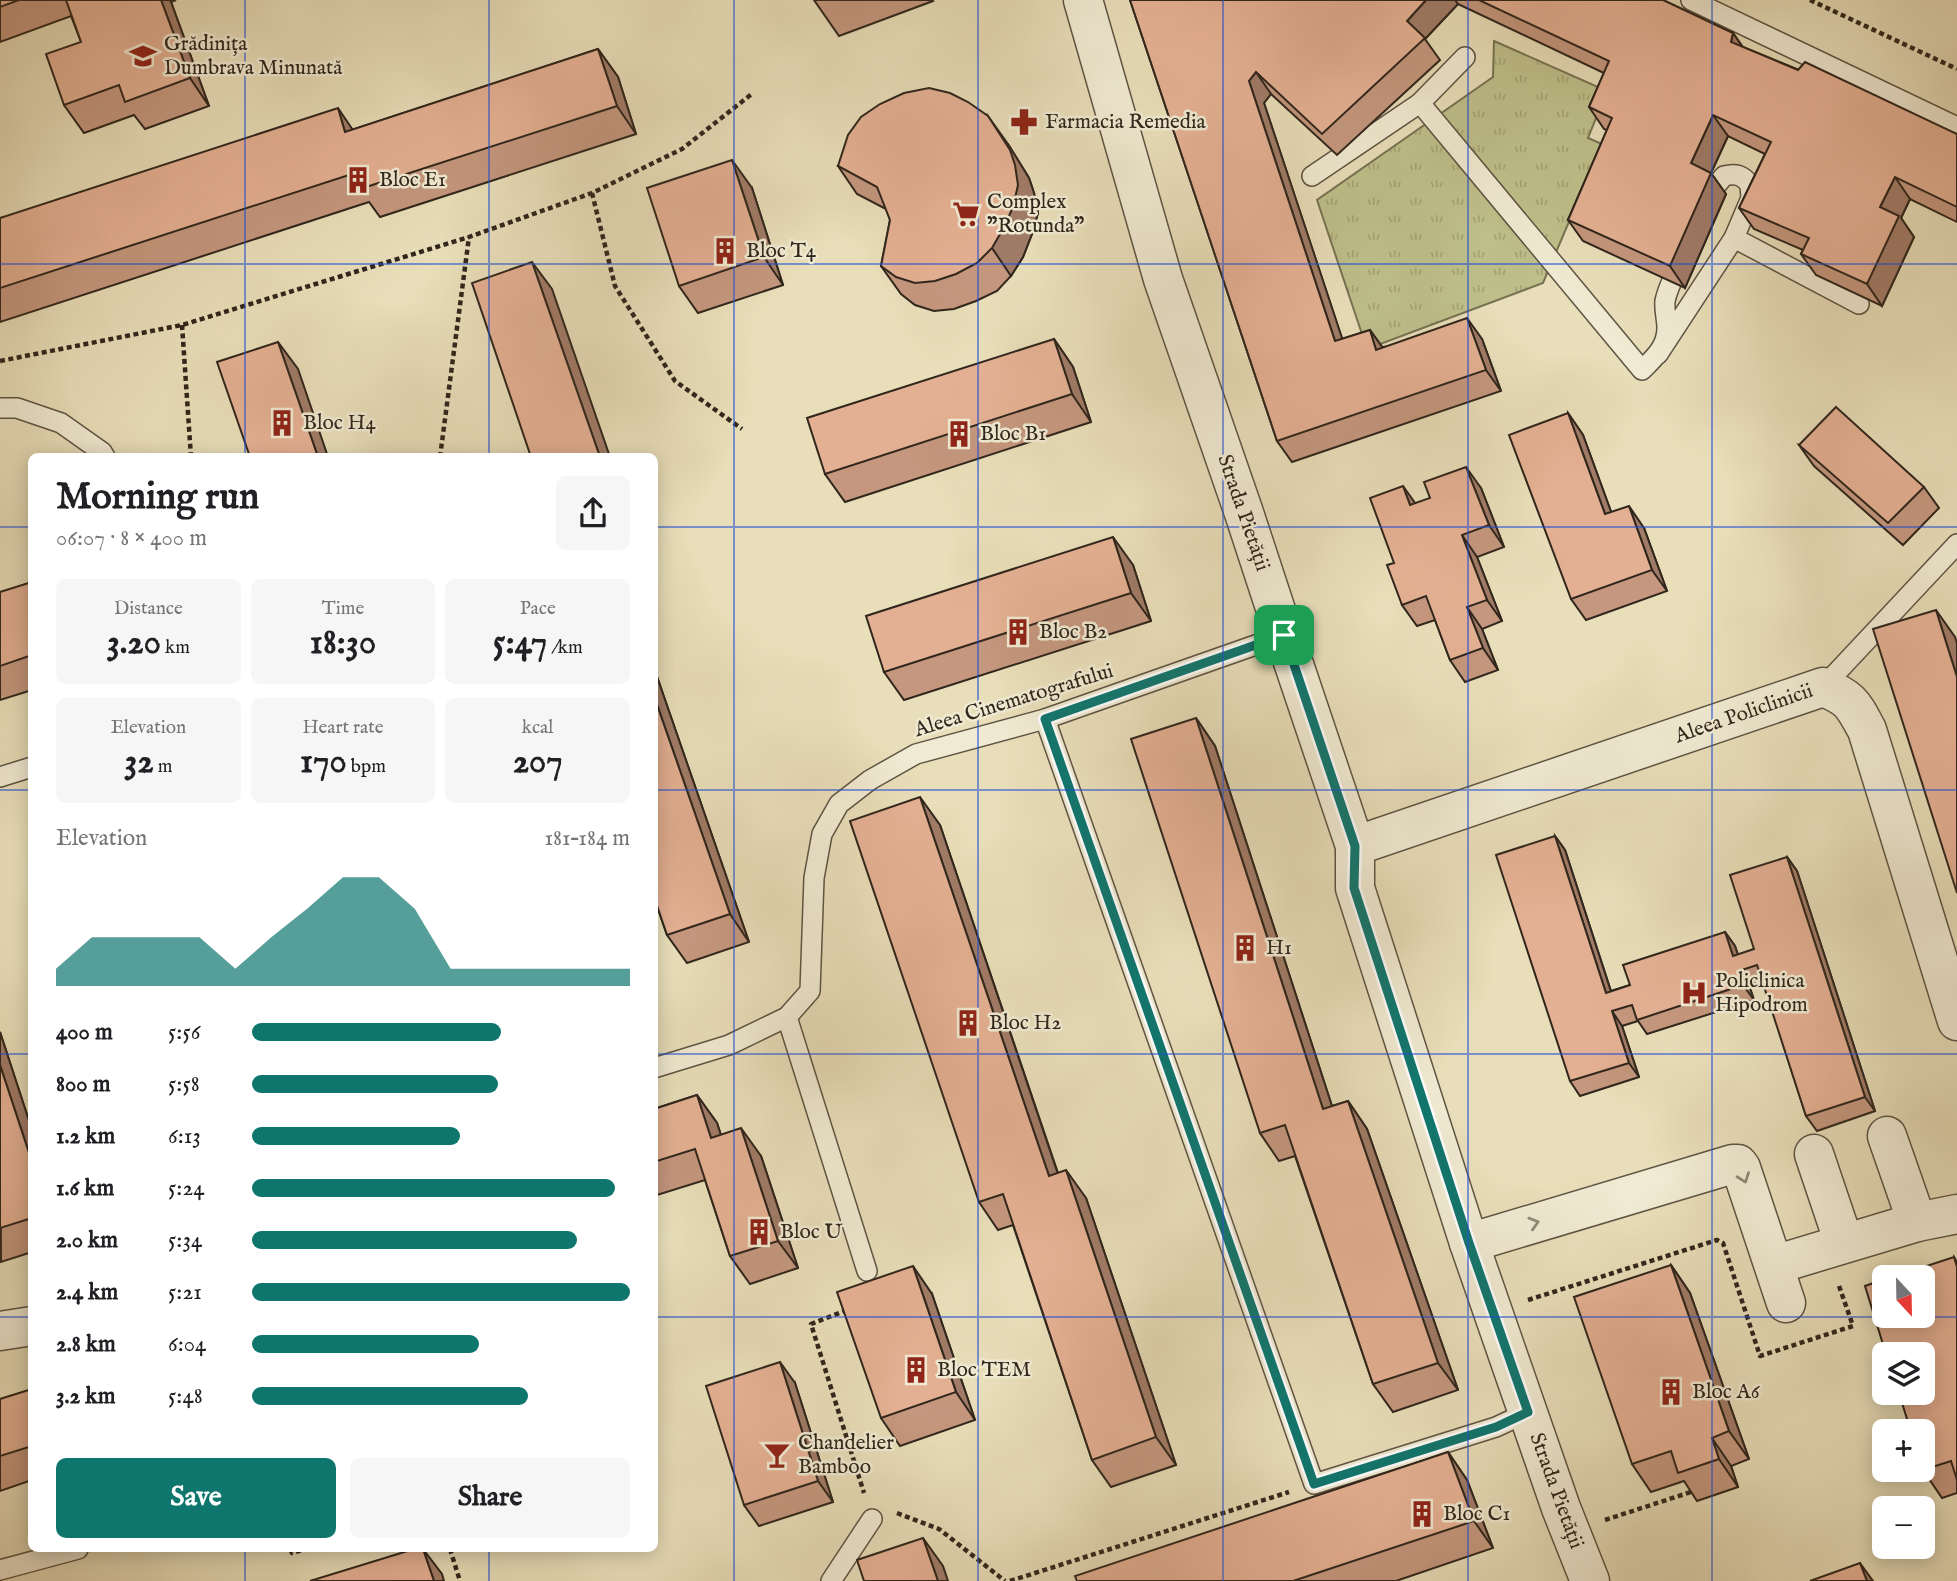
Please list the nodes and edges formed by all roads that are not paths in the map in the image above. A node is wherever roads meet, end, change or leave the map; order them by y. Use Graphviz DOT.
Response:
graph roads {
  1 [pos="1083,0"];
  2 [pos="1691,0"];
  3 [pos="1465,57"];
  4 [pos="1420,103"];
  5 [pos="1957,127"];
  6 [pos="1312,176"];
  7 [pos="1699,221"];
  8 [pos="1734,238"];
  9 [pos="1688,244"];
  10 [pos="1859,304"];
  11 [pos="1658,354"];
  12 [pos="0,408"];
  13 [pos="103,453"];
  14 [pos="1957,544"];
  15 [pos="1284,635"];
  16 [pos="1823,687"];
  17 [pos="1045,719"];
  18 [pos="28,768"];
  19 [pos="0,777"];
  20 [pos="1355,846"];
  21 [pos="787,1017"];
  22 [pos="1957,1021"];
  23 [pos="658,1067"];
  24 [pos="1887,1136"];
  25 [pos="1814,1154"];
  26 [pos="1957,1214"];
  27 [pos="1917,1222"];
  28 [pos="1469,1243"];
  29 [pos="1840,1260"];
  30 [pos="1774,1265"];
  31 [pos="867,1271"];
  32 [pos="1786,1303"];
  33 [pos="28,1327"];
  34 [pos="0,1331"];
  35 [pos="1528,1412"];
  36 [pos="872,1519"];
  37 [pos="67,1552"];
  38 [pos="0,1570"];
  39 [pos="831,1581"];
  40 [pos="1590,1581"];
  1 -- 15 [label="street, Strada Pietății"];
  2 -- 5 [label="lane"];
  3 -- 4 [label="lane"];
  4 -- 6 [label="lane"];
  4 -- 11 [label="lane"];
  7 -- 8 [label="lane"];
  8 -- 10 [label="lane"];
  8 -- 11 [label="lane"];
  9 -- 11 [label="lane"];
  12 -- 13 [label="lane"];
  14 -- 16 [label="lane"];
  15 -- 17 [label="lane, Aleea Cinematografului"];
  15 -- 20 [label="street, Strada Pietății"];
  16 -- 20 [label="street, Aleea Policlinicii"];
  16 -- 22 [label="street, Aleea Policlinicii"];
  17 -- 21 [label="lane, Aleea Cinematografului"];
  17 -- 35 [label="lane"];
  18 -- 19 [label="lane"];
  20 -- 28 [label="street, Strada Pietății"];
  21 -- 23 [label="lane, Aleea Cinematografului"];
  21 -- 31 [label="lane"];
  24 -- 27 [label="street"];
  25 -- 29 [label="street"];
  26 -- 27 [label="street"];
  27 -- 29 [label="street"];
  28 -- 30 [label="street, one-way"];
  28 -- 35 [label="street, Strada Pietății"];
  29 -- 30 [label="street"];
  30 -- 32 [label="street"];
  33 -- 34 [label="street"];
  35 -- 40 [label="street, Strada Pietății"];
  36 -- 39 [label="lane"];
  37 -- 38 [label="lane"];
}
